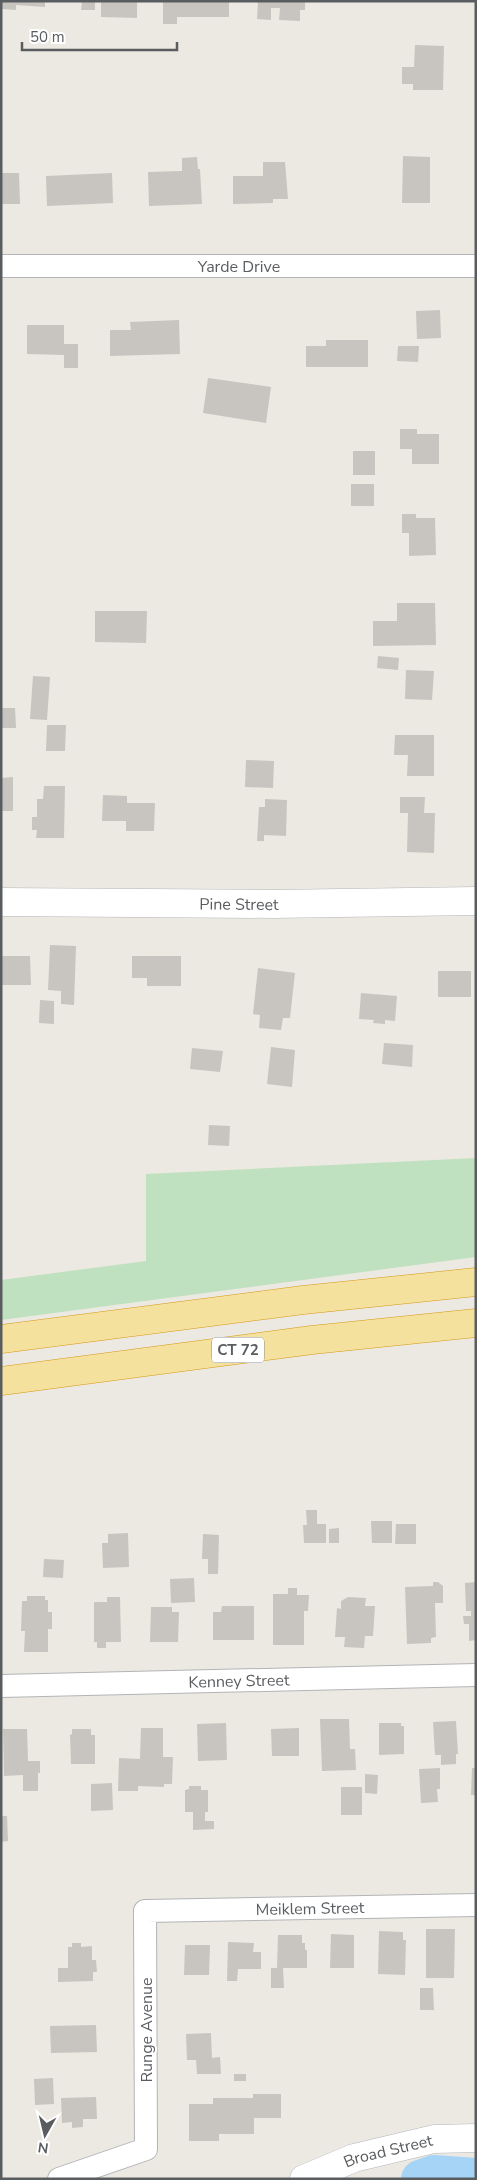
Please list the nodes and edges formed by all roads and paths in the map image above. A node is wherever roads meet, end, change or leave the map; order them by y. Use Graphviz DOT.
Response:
graph roads {
  1 [pos="1,266"];
  2 [pos="476,266"];
  3 [pos="476,901"];
  4 [pos="1,902"];
  5 [pos="476,1282"];
  6 [pos="476,1323"];
  7 [pos="1,1340"];
  8 [pos="1,1381"];
  9 [pos="476,1675"];
  10 [pos="1,1686"];
  11 [pos="476,1905"];
  12 [pos="145,1911"];
  13 [pos="476,2138"];
  14 [pos="59,2179"];
  15 [pos="304,2179"];
  1 -- 2 [label="street, Yarde Drive"];
  3 -- 4 [label="main road, Pine Street"];
  5 -- 7 [label="highway"];
  6 -- 8 [label="highway, CT 72"];
  9 -- 10 [label="street, Kenney Street"];
  11 -- 12 [label="street, Meiklem Street"];
  12 -- 14 [label="street, Runge Avenue"];
  13 -- 15 [label="main road, Broad Street"];
}
